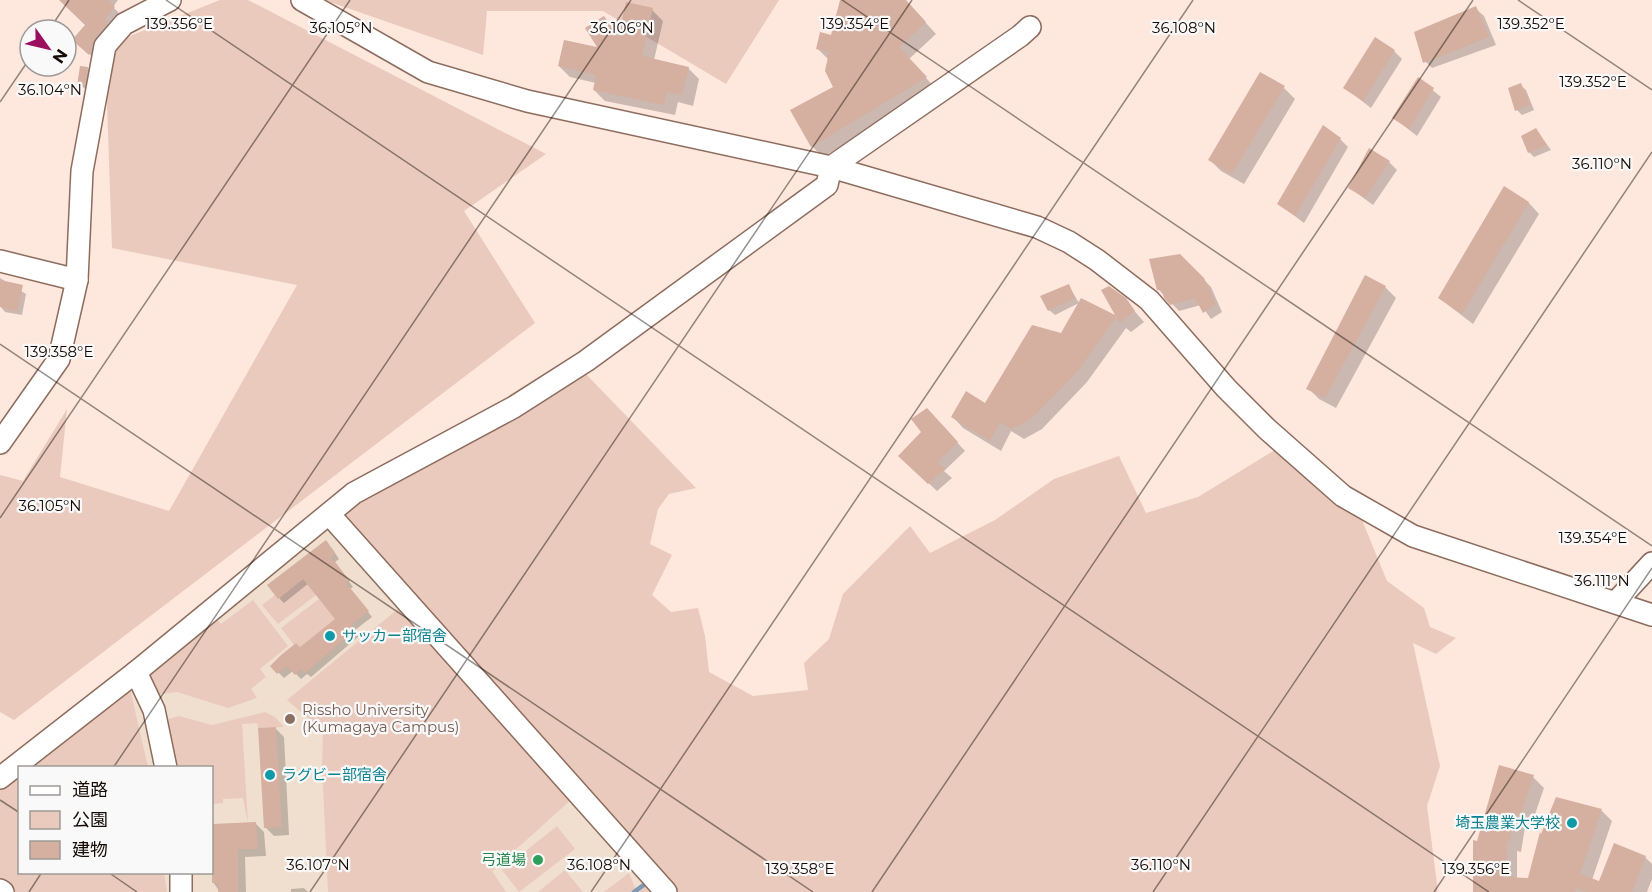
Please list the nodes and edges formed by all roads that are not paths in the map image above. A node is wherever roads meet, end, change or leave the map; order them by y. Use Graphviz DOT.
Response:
graph roads {
  1 [pos="170,0"];
  2 [pos="302,0"];
  3 [pos="1030,27"];
  4 [pos="831,167"];
  5 [pos="0,261"];
  6 [pos="77,280"];
  7 [pos="0,443"];
  8 [pos="329,514"];
  9 [pos="1652,563"];
  10 [pos="1616,602"];
  11 [pos="1652,615"];
  12 [pos="136,672"];
  13 [pos="166,766"];
  14 [pos="0,778"];
  15 [pos="181,874"];
  16 [pos="181,892"];
  17 [pos="666,892"];
  1 -- 6 [label="street"];
  2 -- 4 [label="street"];
  3 -- 4 [label="street"];
  4 -- 8 [label="street"];
  4 -- 10 [label="street"];
  5 -- 6 [label="street"];
  6 -- 7 [label="street"];
  8 -- 12 [label="street"];
  8 -- 17 [label="street"];
  9 -- 10 [label="street"];
  10 -- 11 [label="street"];
  12 -- 13 [label="street"];
  12 -- 14 [label="street"];
  15 -- 16 [label="street"];
}
